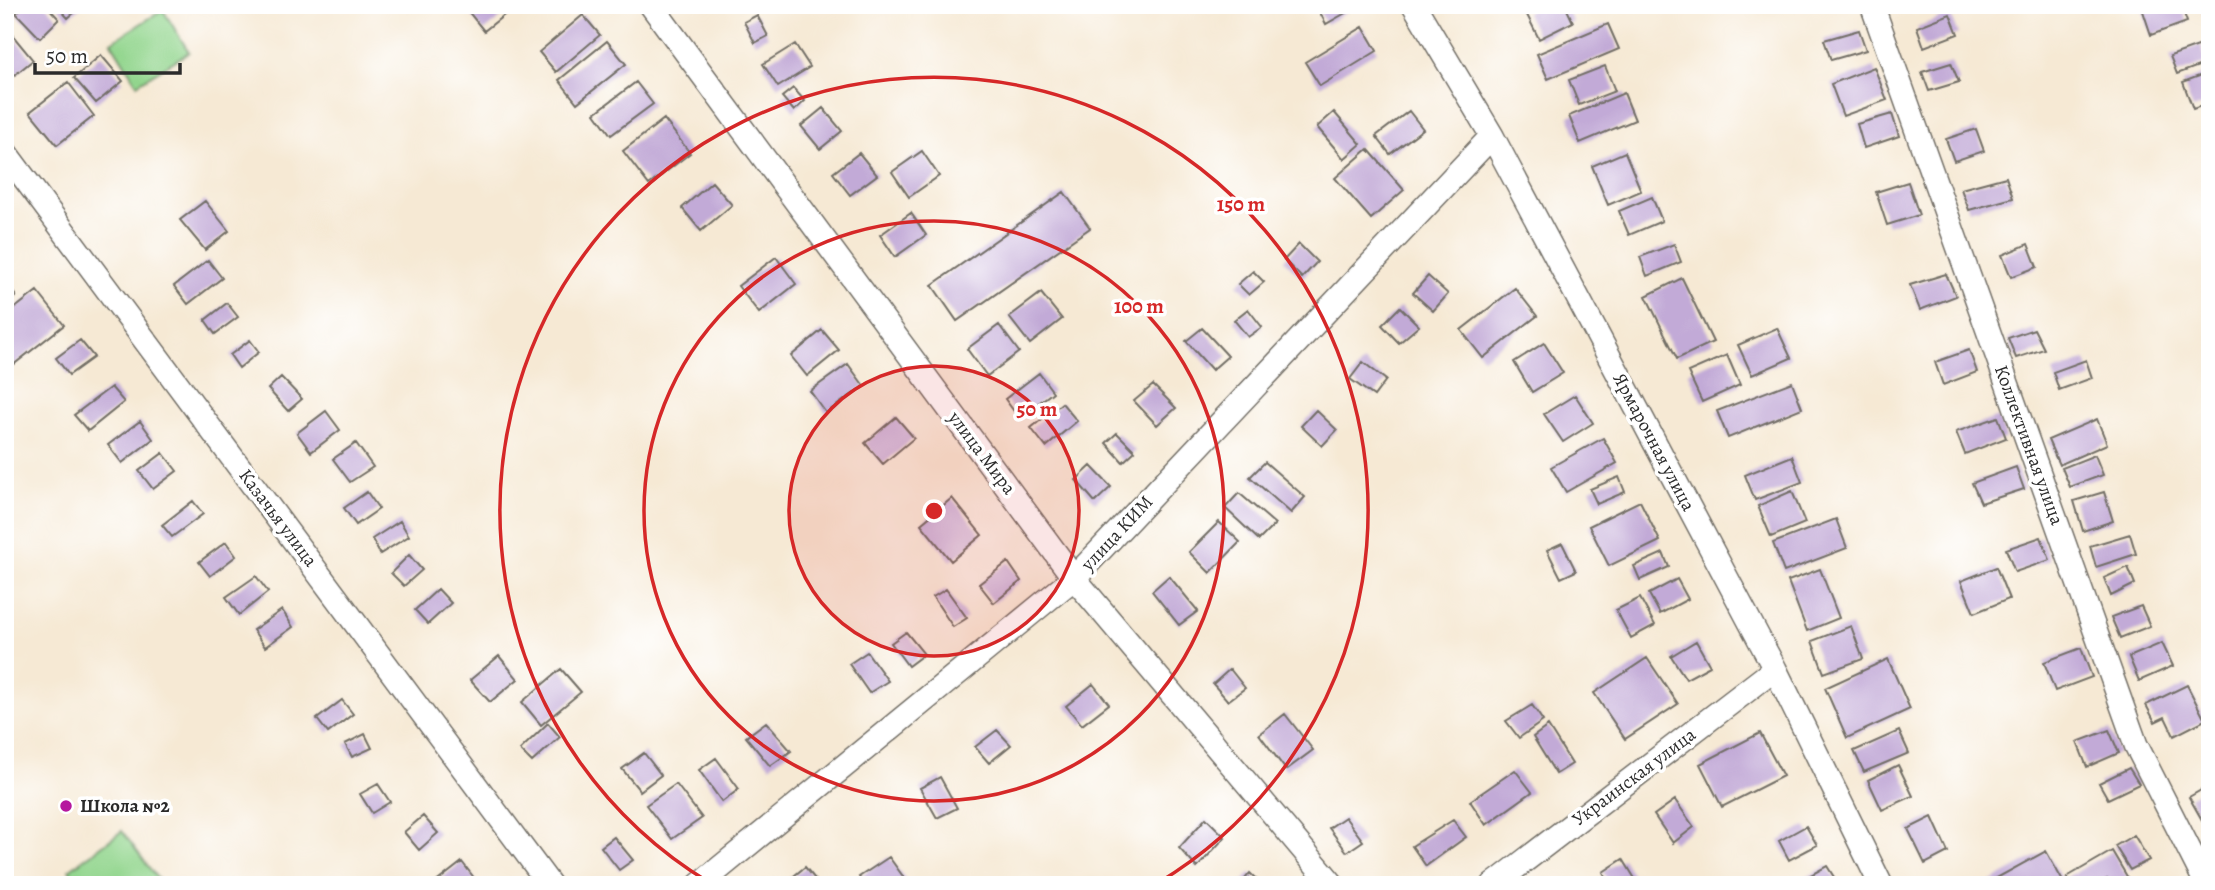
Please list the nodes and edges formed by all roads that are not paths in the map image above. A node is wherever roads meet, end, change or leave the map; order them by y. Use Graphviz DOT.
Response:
graph roads {
  1 [pos="651,5"];
  2 [pos="1414,5"];
  3 [pos="1872,5"];
  4 [pos="1492,136"];
  5 [pos="5,152"];
  6 [pos="1074,578"];
  7 [pos="1775,669"];
  8 [pos="2201,878"];
  9 [pos="550,885"];
  10 [pos="699,885"];
  11 [pos="1334,885"];
  12 [pos="1493,885"];
  13 [pos="1881,885"];
  1 -- 6 [label="street, улица Мира"];
  2 -- 4 [label="street, Ярмарочная улица"];
  3 -- 8 [label="street, Коллективная улица"];
  4 -- 6 [label="street, улица КИМ"];
  4 -- 7 [label="street, Ярмарочная улица"];
  5 -- 9 [label="street, Казачья улица"];
  6 -- 10 [label="street, улица КИМ"];
  6 -- 11 [label="street, улица Мира"];
  7 -- 12 [label="street, Украинская улица"];
  7 -- 13 [label="street, Ярмарочная улица"];
}
